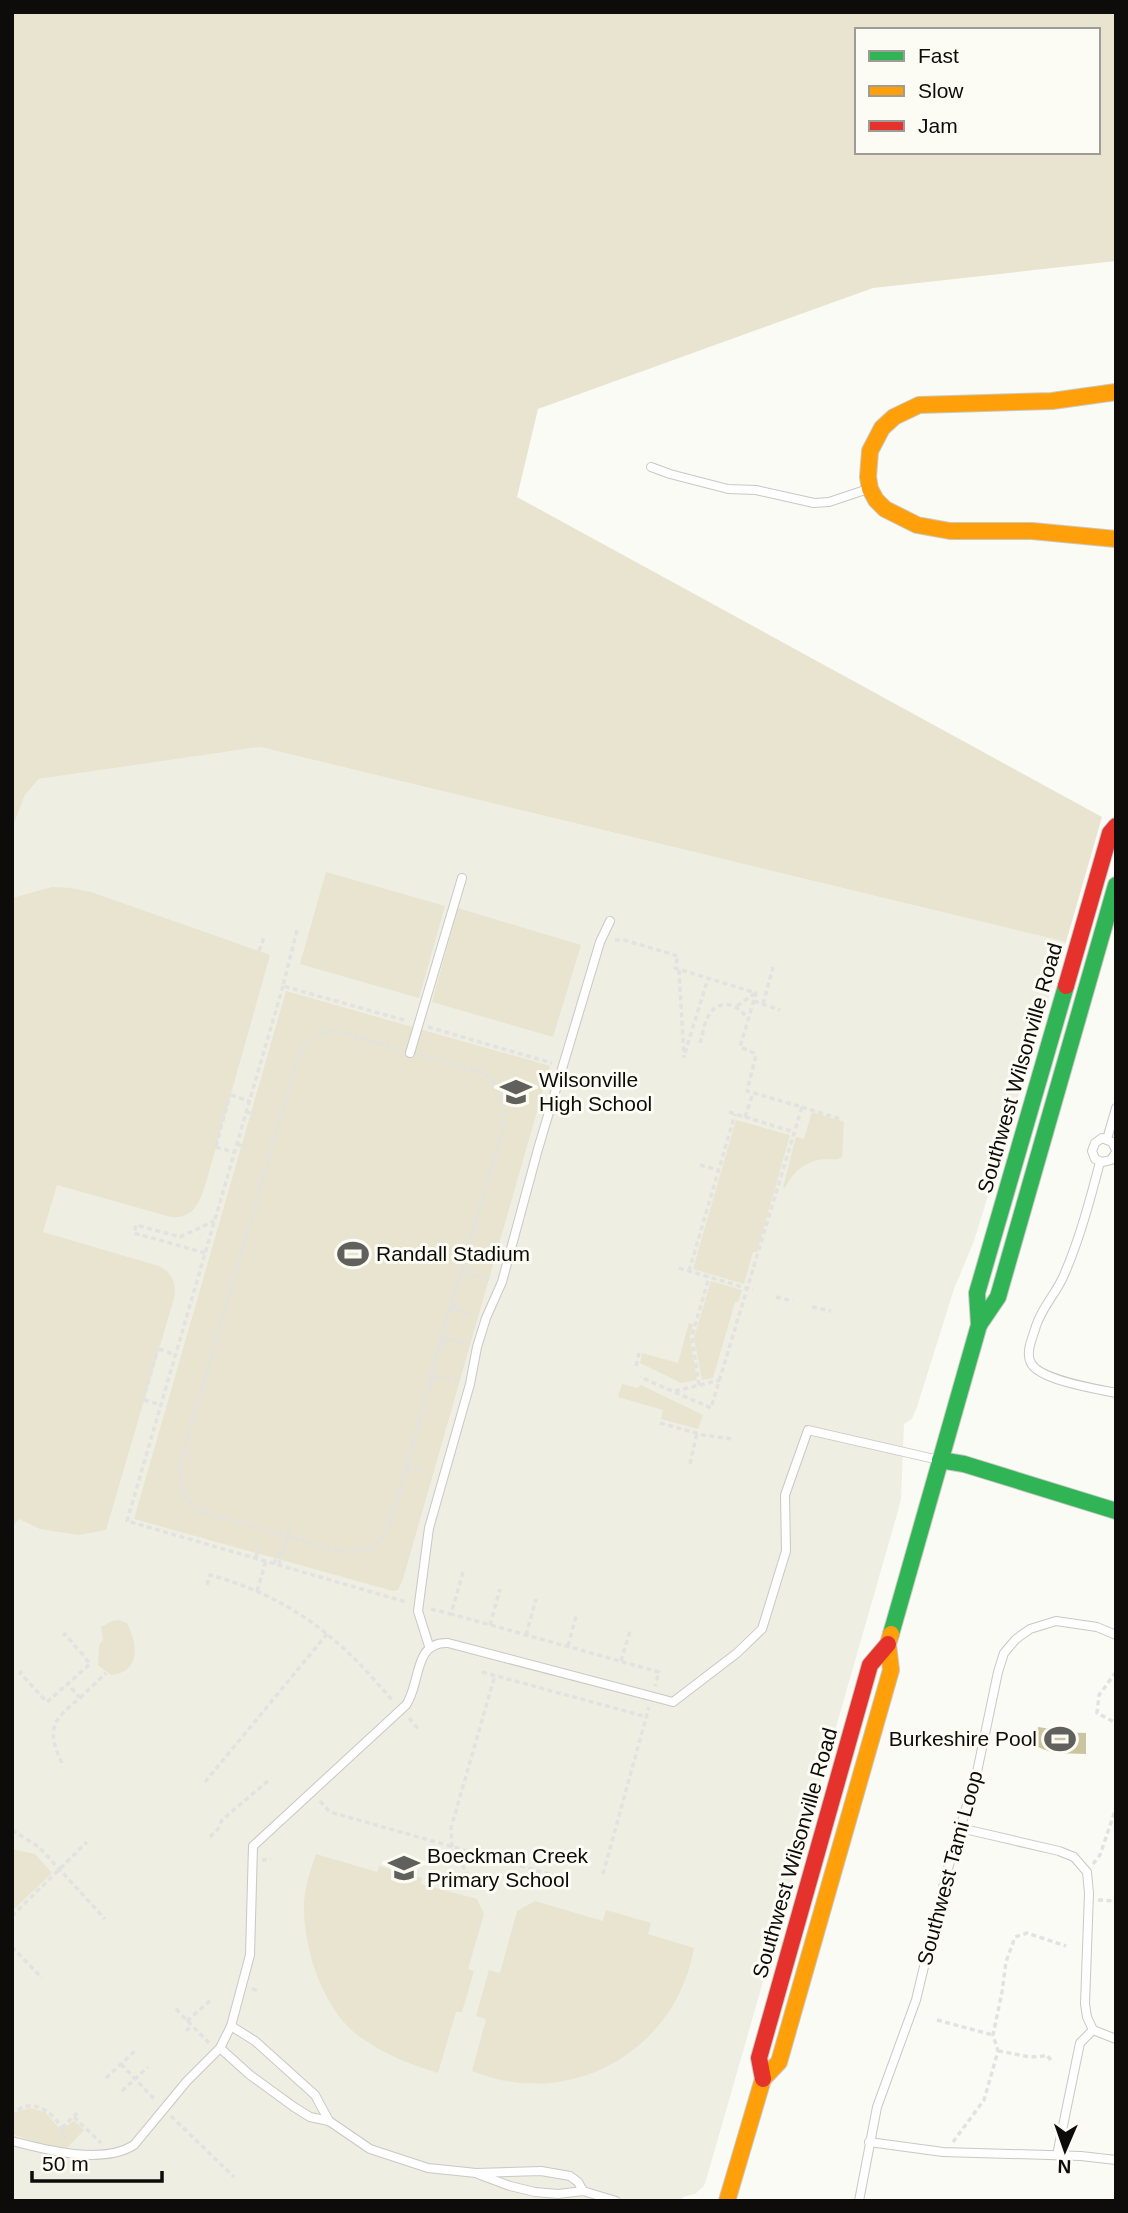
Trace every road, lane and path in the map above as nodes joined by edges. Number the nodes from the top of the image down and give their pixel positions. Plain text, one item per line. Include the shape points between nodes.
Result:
1 (1116, 392) edge
2 (651, 467) dead end
3 (869, 489) junction
4 (1116, 539) edge
5 (1116, 826) edge
6 (462, 878) dead end
7 (1116, 885) edge
8 (610, 920) dead end
9 (296, 930) dead end
10 (265, 935) dead end
11 (611, 942) dead end
12 (259, 951) dead end
13 (773, 968) dead end
14 (679, 970) junction
15 (708, 978) junction
16 (283, 986) junction
17 (756, 993) junction
18 (754, 1001) junction
19 (763, 1004) junction
20 (737, 1006) junction
21 (780, 1010) dead end
22 (748, 1020) junction
23 (418, 1025) junction
24 (700, 1044) dead end
25 (410, 1053) junction
26 (564, 1066) junction
27 (752, 1093) junction
28 (249, 1101) junction
29 (802, 1107) junction
30 (1116, 1108) edge
31 (246, 1112) junction
32 (729, 1112) dead end
33 (735, 1114) junction
34 (255, 1116) dead end
35 (745, 1117) junction
36 (843, 1120) dead end
37 (794, 1132) junction
38 (1107, 1139) junction
39 (237, 1144) junction
40 (247, 1145) dead end
41 (234, 1152) junction
42 (1116, 1152) edge
43 (1100, 1162) junction
44 (700, 1165) dead end
45 (718, 1170) junction
46 (215, 1221) junction
47 (467, 1252) junction
48 (205, 1253) junction
49 (679, 1268) dead end
50 (689, 1271) junction
51 (709, 1277) junction
52 (502, 1282) junction
53 (751, 1289) junction
54 (776, 1297) dead end
55 (452, 1300) junction
56 (793, 1301) dead end
57 (813, 1307) dead end
58 (831, 1311) dead end
59 (486, 1318) junction
60 (690, 1320) dead end
61 (696, 1322) junction
62 (979, 1325) junction
63 (439, 1344) junction
64 (477, 1347) junction
65 (639, 1353) dead end
66 (176, 1355) junction
67 (636, 1366) dead end
68 (640, 1377) dead end
69 (720, 1380) junction
70 (470, 1384) junction
71 (699, 1385) junction
72 (428, 1391) junction
73 (675, 1391) junction
74 (1116, 1393) edge
75 (161, 1405) junction
76 (660, 1423) dead end
77 (697, 1433) junction
78 (732, 1439) dead end
79 (940, 1460) junction
80 (690, 1464) dead end
81 (406, 1468) junction
82 (425, 1472) dead end
83 (1116, 1511) edge
84 (289, 1528) dead end
85 (287, 1536) junction
86 (259, 1546) dead end
87 (278, 1552) dead end
88 (257, 1558) junction
89 (265, 1561) junction
90 (276, 1564) junction
91 (463, 1572) dead end
92 (207, 1585) dead end
93 (500, 1589) dead end
94 (257, 1591) junction
95 (536, 1599) dead end
96 (418, 1606) junction
97 (451, 1614) junction
98 (576, 1616) dead end
99 (490, 1625) junction
100 (630, 1631) dead end
101 (327, 1634) junction
102 (526, 1635) junction
103 (1116, 1635) edge
104 (62, 1636) dead end
105 (429, 1646) junction
106 (568, 1646) junction
107 (621, 1661) junction
108 (22, 1671) dead end
109 (482, 1672) dead end
110 (1116, 1672) edge
111 (106, 1673) dead end
112 (495, 1675) junction
113 (68, 1683) junction
114 (652, 1696) junction
115 (80, 1698) junction
116 (401, 1710) junction
117 (647, 1717) junction
118 (1116, 1723) edge
119 (419, 1730) dead end
120 (62, 1763) dead end
121 (269, 1780) dead end
122 (205, 1782) dead end
123 (311, 1793) junction
124 (1116, 1808) edge
125 (960, 1828) junction
126 (12, 1830) edge
127 (210, 1837) dead end
128 (87, 1842) dead end
129 (452, 1847) junction
130 (59, 1869) junction
131 (1087, 1872) junction
132 (549, 1874) dead end
133 (603, 1874) dead end
134 (472, 1884) dead end
135 (12, 1916) edge
136 (105, 1919) dead end
137 (1066, 1946) dead end
138 (12, 1947) edge
139 (42, 1978) dead end
140 (211, 2000) dead end
141 (176, 2010) dead end
142 (937, 2020) dead end
143 (187, 2021) junction
144 (192, 2026) junction
145 (231, 2026) junction
146 (1093, 2030) junction
147 (186, 2031) dead end
148 (993, 2035) junction
149 (1116, 2039) edge
150 (136, 2050) dead end
151 (218, 2050) junction
152 (998, 2051) junction
153 (1053, 2063) dead end
154 (121, 2064) junction
155 (148, 2067) dead end
156 (106, 2078) dead end
157 (135, 2079) junction
158 (122, 2091) dead end
159 (163, 2109) junction
160 (12, 2116) edge
161 (329, 2121) junction
162 (62, 2128) junction
163 (12, 2141) edge
164 (869, 2142) junction
165 (110, 2152) junction
166 (946, 2152) junction
167 (63, 2154) junction
168 (1057, 2155) junction
169 (1116, 2160) edge
170 (475, 2173) junction
171 (234, 2178) dead end
172 (583, 2191) junction
173 (616, 2201) edge
174 (727, 2201) edge
175 (859, 2201) edge

1 - 3 main road via 1052,401 919,405 890,420 877,434 867,471
2 - 3 lane via 728,489 756,490 814,503
3 - 4 main road via 881,506 927,528
5 - 62 main road, Southwest Wilsonville Road via 1110,833 977,1293
6 - 23 lane
7 - 62 main road, Southwest Wilsonville Road via 998,1297
8 - 26 lane
9 - 16 path
10 - 12 path
11 - 14 path via 624,940 678,956 675,968
13 - 19 path
14 - 15 path
14 - 15 path via 684,1058
15 - 17 path
16 - 23 path
16 - 28 path
17 - 18 path
17 - 20 path
18 - 19 path
18 - 22 path
19 - 21 path
20 - 22 path
20 - 24 path via 714,1009
22 - 27 path via 740,1047 756,1055 747,1091
23 - 25 lane
23 - 26 path
25 - 47 path via 481,1072 501,1093 503,1128
25 - 85 path via 336,1031 318,1034 304,1044 295,1062 181,1462 184,1493 195,1508
26 - 52 lane
27 - 29 path
27 - 35 path
28 - 31 path
28 - 41 path via 231,1095 216,1146
29 - 36 path
29 - 37 path
30 - 38 lane
31 - 34 path
31 - 39 path
32 - 33 path
33 - 35 path
33 - 45 path
35 - 37 path
37 - 53 path
38 - 42 lane
38 - 43 lane via 1092,1146 1093,1156
39 - 40 path
39 - 41 path
41 - 46 path
42 - 43 lane via 1110,1160
43 - 74 lane via 1067,1268 1041,1310 1029,1348 1038,1370
44 - 45 path
45 - 50 path
46 - 48 path
46 - 48 path via 180,1237 136,1225 134,1233
47 - 52 path via 465,1272
47 - 55 path
48 - 66 path
49 - 50 path
50 - 51 path
51 - 53 path
51 - 61 path
52 - 59 lane
53 - 69 path
54 - 56 path
55 - 59 path via 456,1301 454,1309
55 - 63 path
57 - 58 path
59 - 64 lane
60 - 61 path
61 - 71 path via 692,1336
62 - 79 main road, Southwest Wilsonville Road
63 - 64 path via 444,1345 446,1338
63 - 72 path
64 - 70 lane
65 - 67 path
66 - 75 path
66 - 75 path via 158,1349 144,1400
68 - 73 path
69 - 71 path
69 - 73 path via 711,1408
70 - 72 path via 435,1375
70 - 96 lane via 429,1528
71 - 73 path
72 - 81 path
75 - 88 path via 127,1521
76 - 77 path
77 - 78 path
77 - 80 path
79 - 83 main road
79 - 114 lane via 808,1430 785,1495 786,1551 762,1629 673,1702
79 - 174 main road, Southwest Wilsonville Road via 888,1644 870,1665 759,2057 763,2079
81 - 82 path
81 - 85 path via 388,1529 373,1547 346,1552
84 - 85 path
85 - 90 path
86 - 88 path
87 - 90 path
88 - 89 path
89 - 90 path
89 - 94 path
90 - 96 path
91 - 97 path
92 - 94 path via 210,1575
93 - 99 path
94 - 101 path
95 - 102 path
96 - 97 path
96 - 105 lane
97 - 99 path
98 - 106 path
99 - 102 path
100 - 107 path
101 - 116 path
101 - 122 path
102 - 106 path
103 - 125 lane, Southwest Tami Loop via 1056,1621 1030,1629 1004,1653
104 - 113 path via 65,1634 90,1664
105 - 114 lane via 448,1643
105 - 116 lane via 411,1698
106 - 107 path
107 - 114 path via 659,1672
108 - 113 path via 47,1702
109 - 112 path
110 - 118 path via 1100,1695 1097,1713
111 - 115 path
112 - 117 path
112 - 129 path via 451,1828
113 - 115 path
114 - 117 path
115 - 120 path via 53,1728 51,1737
116 - 119 path
116 - 123 lane
117 - 133 path
121 - 127 path via 222,1820
123 - 129 path via 330,1812
123 - 145 lane via 253,1846 250,1955
124 - 131 path via 1100,1855
125 - 131 lane via 1059,1851 1074,1857
125 - 164 lane, Southwest Tami Loop via 916,2000
126 - 130 path via 39,1847
128 - 130 path
129 - 132 path
129 - 134 path
130 - 135 path
130 - 136 path
131 - 146 lane via 1085,2004
137 - 148 path via 1027,1933 1015,1937
138 - 139 path
140 - 143 path
141 - 143 path
142 - 148 path
143 - 144 path
144 - 147 path
144 - 151 path
145 - 151 lane
145 - 161 lane via 255,2041 315,2095
146 - 149 lane
146 - 168 lane via 1080,2043
148 - 152 path
150 - 154 path
151 - 159 lane
151 - 161 lane via 294,2107
152 - 153 path via 1047,2055
152 - 166 path via 984,2100
154 - 156 path
154 - 157 path
155 - 157 path
157 - 158 path
157 - 159 path
159 - 165 lane via 134,2144
159 - 171 path
160 - 162 path via 19,2108 36,2106 47,2110
161 - 170 lane via 370,2149 428,2168
162 - 165 path via 75,2115
162 - 167 path
163 - 167 lane
164 - 166 lane
164 - 175 lane, Southwest Tami Loop
165 - 167 lane
166 - 168 lane
168 - 169 lane
170 - 172 lane via 535,2192
170 - 172 lane via 541,2171 570,2176
172 - 173 lane

